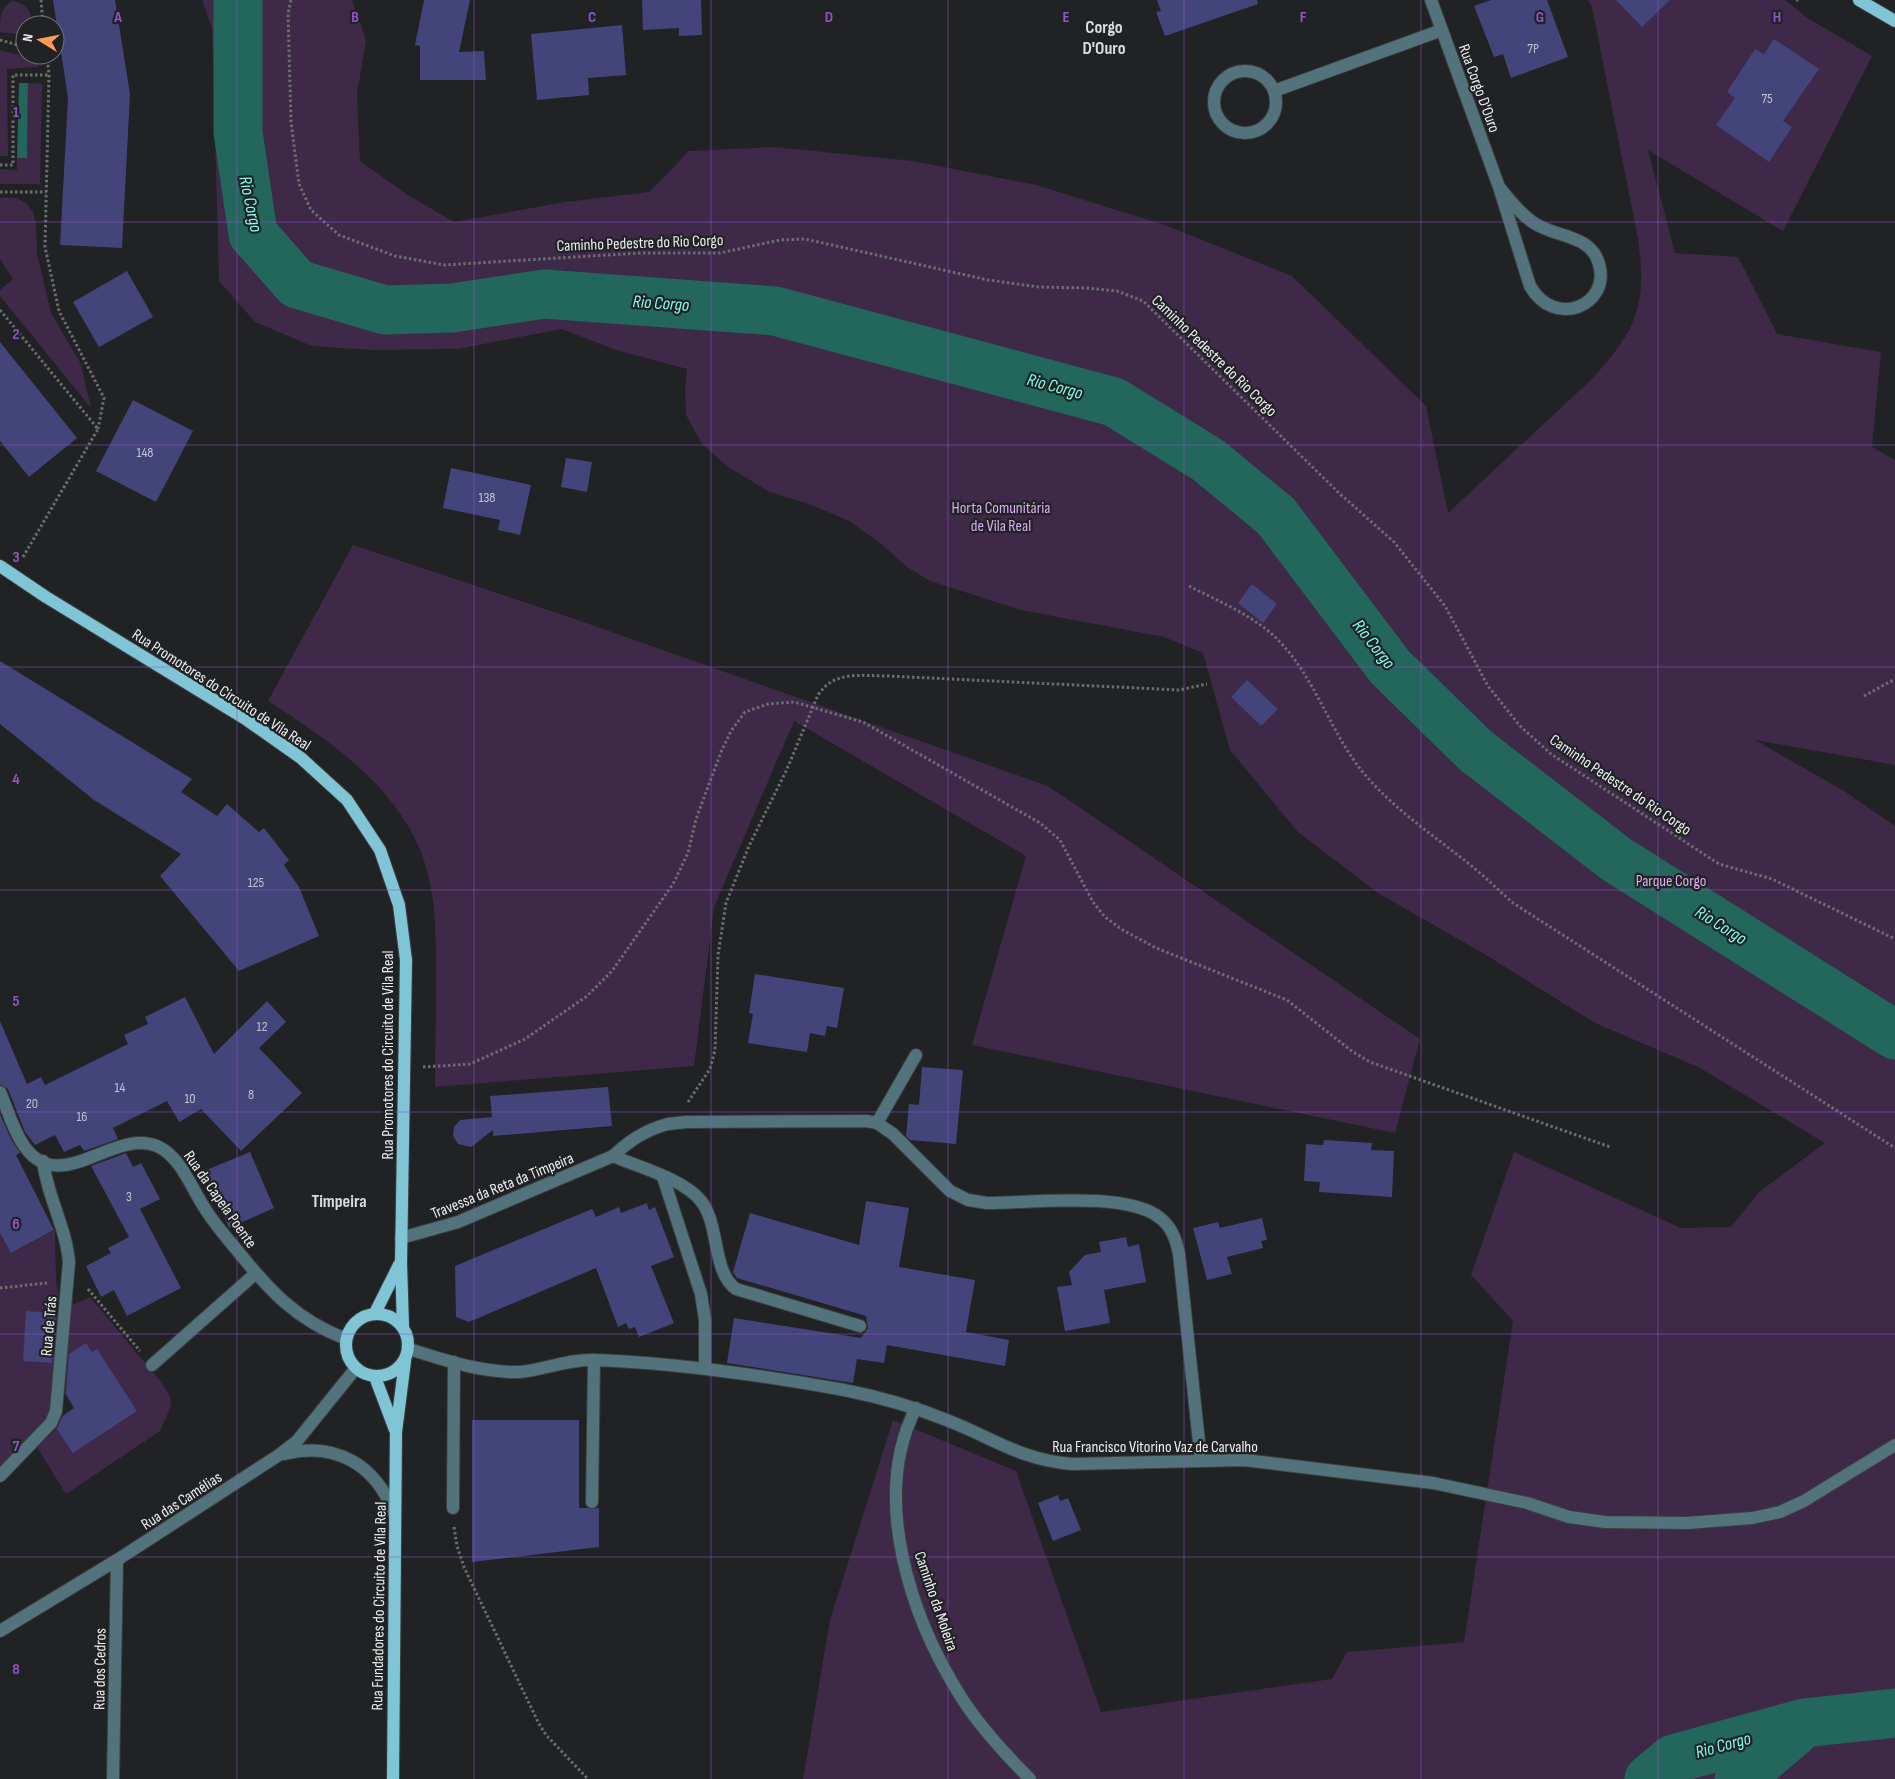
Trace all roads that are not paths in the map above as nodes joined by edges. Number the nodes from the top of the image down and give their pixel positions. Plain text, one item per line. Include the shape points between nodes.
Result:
1 (1431, 0) edge
2 (1864, 1) edge
3 (1895, 21) edge
4 (1442, 30) junction
5 (1274, 90) junction
6 (1499, 188) junction
7 (0, 566) edge
8 (916, 1055) dead end
9 (0, 1092) edge
10 (877, 1123) junction
11 (613, 1156) junction
12 (43, 1161) junction
13 (663, 1177) junction
14 (401, 1238) junction
15 (401, 1263) junction
16 (256, 1274) junction
17 (375, 1313) junction
18 (403, 1326) junction
19 (860, 1326) dead end
20 (346, 1338) junction
21 (407, 1355) junction
22 (594, 1360) junction
23 (454, 1362) junction
24 (152, 1365) road end
25 (356, 1368) junction
26 (705, 1368) junction
27 (375, 1377) junction
28 (916, 1408) junction
29 (396, 1432) junction
30 (1895, 1444) edge
31 (279, 1455) junction
32 (1201, 1461) junction
33 (0, 1476) edge
34 (592, 1502) dead end
35 (453, 1508) road end
36 (395, 1517) junction
37 (117, 1560) junction
38 (0, 1631) edge
39 (113, 1779) edge
40 (393, 1779) edge
41 (1030, 1779) edge

1 - 4 street, Rua Corgo D'Ouro
2 - 3 main road
4 - 5 street
4 - 6 street, Rua Corgo D'Ouro
5 - 5 street via 1269,82 1252,71 1232,73 1223,78 1214,96 1217,117 1232,131 1253,132 1270,120 1275,106
6 - 6 street, Rua Corgo D'Ouro via 1536,297 1556,309 1580,307 1597,289 1600,265 1595,254 1576,239 1554,234 1532,222
7 - 14 main road, Rua Promotores do Circuito de Vila Real via 284,745 324,777 355,811 380,850 399,905 406,960
8 - 10 street
9 - 12 street via 21,1141
10 - 11 street, Travessa da Reta da Timpeira via 842,1119 677,1122 646,1131
10 - 32 street via 893,1134 943,1186 968,1200 987,1204 1114,1202 1142,1209 1159,1217 1169,1227 1179,1254
11 - 13 street
11 - 14 street, Travessa da Reta da Timpeira via 458,1222
12 - 16 street, Rua da Capela Poente via 53,1165 74,1164 132,1143 145,1142 158,1147 178,1165 204,1208
12 - 33 street, Rua de Trás via 47,1184 67,1243 69,1266 56,1415
13 - 19 street via 696,1195 706,1208 724,1276 731,1286
13 - 26 street via 701,1294 705,1320
14 - 15 main road, Rua Promotores do Circuito de Vila Real
15 - 17 main road
15 - 18 main road
16 - 20 street, Rua da Capela Poente via 277,1298 302,1317
16 - 24 street
17 - 18 main road via 394,1318
17 - 20 main road via 356,1321
18 - 21 main road via 408,1337
20 - 25 main road via 350,1360
21 - 23 street, Rua Francisco Vitorino Vaz de Carvalho
21 - 27 main road via 397,1370
21 - 29 main road, Rua Fundadores do Circuito de Vila Real
22 - 23 street, Rua Francisco Vitorino Vaz de Carvalho via 562,1362 520,1372 500,1372
22 - 26 street, Rua Francisco Vitorino Vaz de Carvalho
22 - 34 street
23 - 35 street
25 - 27 main road
25 - 31 street, Rua das Camélias via 297,1441
26 - 28 street, Rua Francisco Vitorino Vaz de Carvalho via 845,1390
27 - 29 main road, Rua Fundadores do Circuito de Vila Real
28 - 32 street, Rua Francisco Vitorino Vaz de Carvalho via 1010,1450 1048,1462
28 - 41 street, Caminho da Moleira via 905,1429 896,1473 899,1536 908,1577 934,1648 962,1698 999,1746
29 - 36 main road, Rua Fundadores do Circuito de Vila Real
30 - 32 street, Rua Francisco Vitorino Vaz de Carvalho via 1804,1501 1780,1512 1752,1518 1687,1523 1605,1522 1569,1517 1527,1503 1433,1483 1244,1460
31 - 36 street via 299,1450 321,1450 360,1466 388,1497
31 - 37 street, Rua das Camélias
36 - 40 main road, Rua Fundadores do Circuito de Vila Real
37 - 38 street, Rua das Camélias
37 - 39 street, Rua dos Cedros

